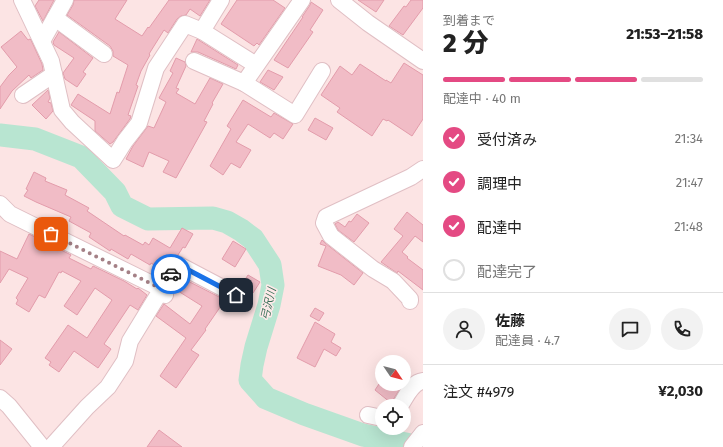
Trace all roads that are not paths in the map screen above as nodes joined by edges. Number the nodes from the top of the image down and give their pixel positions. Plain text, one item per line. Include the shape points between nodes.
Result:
1 (22, 0) edge
2 (65, 0) edge
3 (221, 0) edge
4 (302, 0) edge
5 (339, 0) edge
6 (55, 18) junction
7 (202, 31) junction
8 (42, 41) junction
9 (104, 54) dead end
10 (194, 61) dead end
11 (423, 61) edge
12 (256, 65) junction
13 (322, 71) dead end
14 (54, 74) junction
15 (244, 83) junction
16 (23, 95) dead end
17 (423, 169) edge
18 (0, 204) edge
19 (163, 292) junction
20 (236, 295) dead end
21 (410, 301) dead end
22 (423, 381) edge
23 (0, 398) edge
24 (405, 399) edge
25 (423, 433) edge
26 (42, 447) edge
27 (51, 447) edge
28 (412, 447) edge

1 - 8 street
2 - 6 street
3 - 7 street
4 - 12 street
5 - 11 street
6 - 8 street
6 - 9 street
7 - 12 street
7 - 14 street via 185,24 156,68 139,123 114,160 62,110
8 - 14 street
10 - 15 street
12 - 15 street
13 - 15 street via 295,115
14 - 16 street
17 - 21 street via 326,216 324,223 331,236 373,269 393,281
18 - 19 street via 10,214
19 - 20 street via 177,264
19 - 27 street via 130,341 125,361 108,387 87,406
22 - 24 street via 413,386
23 - 26 street
25 - 28 street

